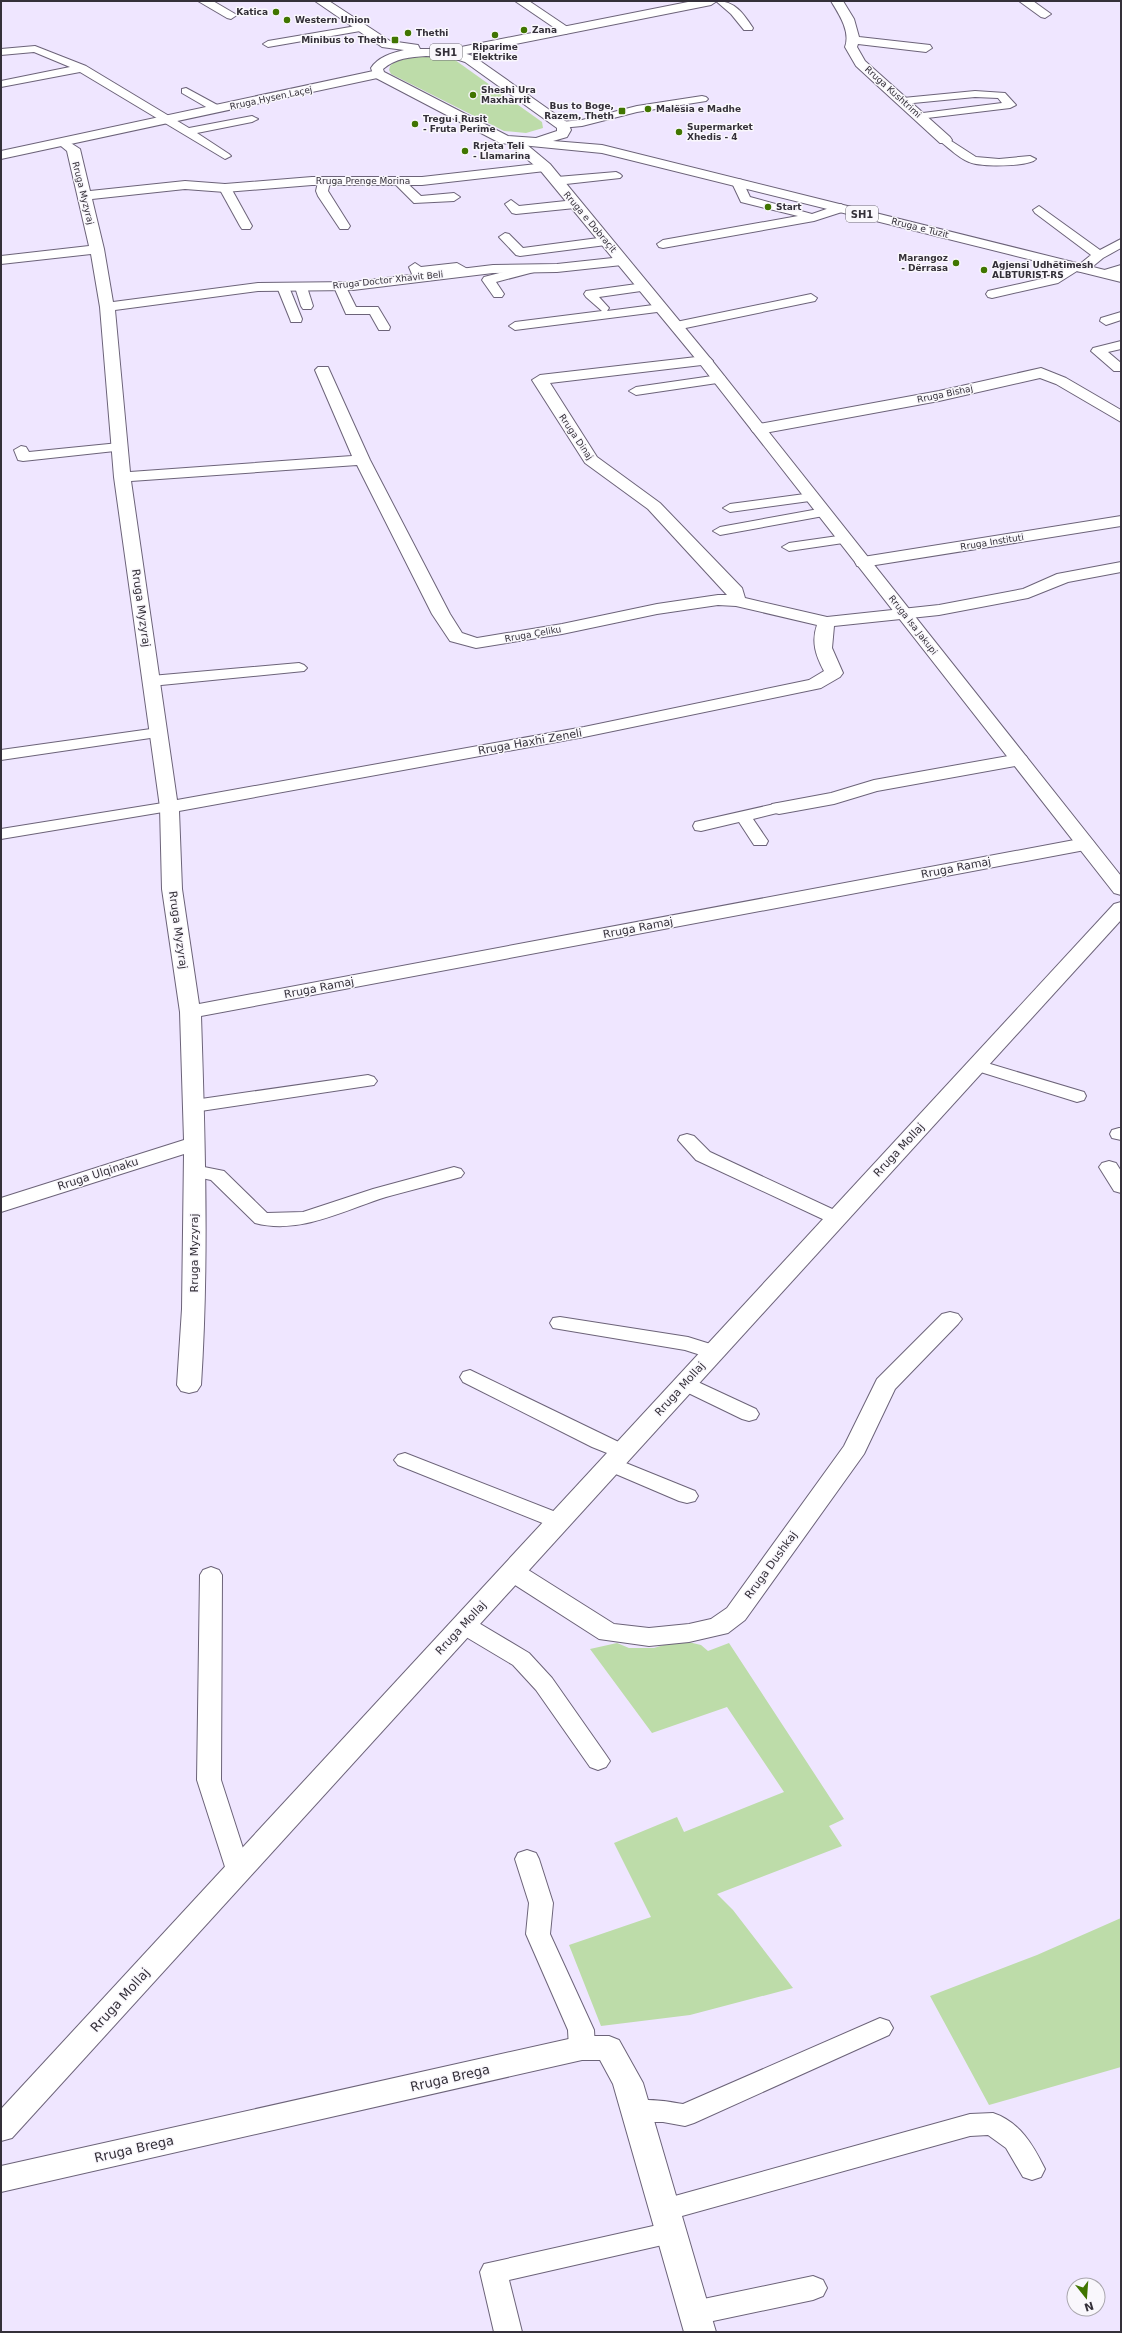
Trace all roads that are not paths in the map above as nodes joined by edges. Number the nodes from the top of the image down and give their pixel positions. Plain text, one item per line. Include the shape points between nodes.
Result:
1 (204, 1) edge
2 (321, 1) edge
3 (521, 1) edge
4 (711, 1) edge
5 (721, 1) edge
6 (837, 1) edge
7 (1025, 1) edge
8 (1044, 14) dead end
9 (231, 15) dead end
10 (362, 28) junction
11 (748, 28) dead end
12 (566, 30) junction
13 (854, 40) junction
14 (268, 44) dead end
15 (386, 44) junction
16 (926, 48) dead end
17 (1, 52) edge
18 (447, 53) junction
19 (82, 68) junction
20 (380, 68) junction
21 (1, 84) edge
22 (186, 91) dead end
23 (702, 99) dead end
24 (903, 101) junction
25 (217, 109) junction
26 (919, 116) junction
27 (252, 119) dead end
28 (164, 120) junction
29 (563, 128) junction
30 (187, 132) junction
31 (945, 140) joint
32 (63, 142) junction
33 (520, 142) junction
34 (602, 149) junction
35 (1, 155) edge
36 (225, 156) dead end
37 (1030, 159) dead end
38 (545, 167) junction
39 (616, 176) dead end
40 (403, 181) junction
41 (557, 181) junction
42 (324, 182) junction
43 (738, 182) junction
44 (225, 188) junction
45 (84, 196) junction
46 (454, 197) dead end
47 (511, 204) dead end
48 (841, 208) junction
49 (580, 209) junction
50 (1039, 210) dead end
51 (525, 212) dead end
52 (814, 217) junction
53 (246, 226) dead end
54 (344, 226) dead end
55 (505, 237) dead end
56 (606, 241) junction
57 (1121, 243) edge
58 (663, 244) dead end
59 (97, 249) junction
60 (1099, 255) junction
61 (1, 260) edge
62 (622, 261) junction
63 (415, 267) dead end
64 (1079, 268) junction
65 (530, 269) junction
66 (1121, 269) edge
67 (467, 272) junction
68 (1106, 274) junction
69 (1121, 278) edge
70 (340, 286) junction
71 (283, 287) junction
72 (301, 287) junction
73 (644, 287) junction
74 (498, 294) dead end
75 (992, 294) dead end
76 (811, 298) dead end
77 (307, 306) dead end
78 (106, 307) junction
79 (603, 308) dead end
80 (661, 308) junction
81 (1121, 316) edge
82 (296, 319) dead end
83 (1106, 321) dead end
84 (384, 326) dead end
85 (515, 326) dead end
86 (676, 326) junction
87 (1121, 345) edge
88 (705, 361) junction
89 (1119, 368) dead end
90 (323, 370) dead end
91 (719, 379) junction
92 (636, 390) dead end
93 (1121, 417) edge
94 (759, 429) junction
95 (119, 447) junction
96 (21, 450) dead end
97 (362, 460) junction
98 (122, 477) junction
99 (812, 497) junction
100 (730, 508) dead end
101 (824, 512) junction
102 (1121, 521) edge
103 (720, 532) dead end
104 (846, 539) junction
105 (789, 547) dead end
106 (864, 562) junction
107 (1121, 567) edge
108 (736, 601) junction
109 (903, 612) junction
110 (827, 622) junction
111 (299, 668) dead end
112 (151, 681) junction
113 (158, 732) junction
114 (1, 755) edge
115 (1019, 760) junction
116 (169, 807) junction
117 (779, 808) joint
118 (744, 817) junction
119 (700, 826) dead end
120 (1, 834) edge
121 (760, 841) dead end
122 (1085, 844) junction
123 (1121, 890) edge
124 (1121, 908) edge
125 (190, 1012) junction
126 (977, 1065) junction
127 (368, 1081) dead end
128 (1077, 1096) dead end
129 (194, 1106) junction
130 (687, 1140) dead end
131 (195, 1143) junction
132 (1109, 1167) dead end
133 (194, 1171) junction
134 (454, 1173) dead end
135 (1121, 1187) edge
136 (1, 1205) edge
137 (836, 1218) junction
138 (950, 1319) dead end
139 (560, 1323) dead end
140 (713, 1352) junction
141 (470, 1376) dead end
142 (685, 1383) junction
143 (189, 1385) dead end
144 (748, 1414) dead end
145 (617, 1458) junction
146 (405, 1460) dead end
147 (687, 1496) dead end
148 (558, 1521) junction
149 (513, 1572) junction
150 (211, 1575) dead end
151 (464, 1625) junction
152 (598, 1760) dead end
153 (527, 1859) dead end
154 (238, 1870) junction
155 (880, 2028) dead end
156 (582, 2048) junction
157 (636, 2111) junction
158 (1, 2129) edge
159 (1032, 2169) dead end
160 (1, 2180) edge
161 (668, 2221) junction
162 (813, 2288) dead end
163 (697, 2322) edge
164 (508, 2332) edge

1 - 9 street
2 - 10 street, SH1
3 - 12 street
4 - 12 street
5 - 11 lane via 735,12
6 - 13 street, Rruga Kushtrimi via 848,19
7 - 8 street
10 - 14 lane
10 - 15 street, SH1
12 - 18 street
13 - 16 street
13 - 24 street, Rruga Kushtrimi via 851,47 853,54
15 - 18 street, SH1
15 - 20 street
17 - 19 lane via 35,49
18 - 20 street, SH1 via 408,53
18 - 29 street, SH1 via 469,59
19 - 21 lane
19 - 28 lane
20 - 25 street, Rruga Hysen Laçej
20 - 33 street, SH1 via 498,136
22 - 25 lane
23 - 29 lane via 637,109
24 - 26 street, Rruga Kushtrimi
24 - 26 lane via 975,94 1001,95 1010,105
25 - 28 street, Rruga Hysen Laçej
26 - 31 street, Rruga Kushtrimi
27 - 30 lane, Rruga Hysen Laçej
28 - 30 lane
28 - 32 street, Rruga Hysen Laçej
29 - 33 street, SH1 via 556,138
29 - 34 street, SH1
30 - 36 lane
31 - 37 lane via 973,160 999,162
32 - 35 street, Rruga Hysen Laçej
32 - 45 street, Rruga Myzyraj via 73,149
33 - 34 street, SH1
33 - 38 street, Rruga e Dobraçit
34 - 43 street, Rruga e Tuzit / SH1
38 - 40 street, Rruga Prenge Morina via 477,176
38 - 41 street, Rruga e Dobraçit
39 - 41 lane
40 - 42 street, Rruga Prenge Morina
40 - 46 lane via 402,185 418,200
41 - 49 street, Rruga e Dobraçit
42 - 44 street, Rruga Prenge Morina
42 - 54 lane via 324,196
43 - 48 street, Rruga e Tuzit / SH1
43 - 52 lane via 745,199
44 - 45 street, Rruga Prenge Morina via 185,185
44 - 53 lane
45 - 59 street, Rruga Myzyraj
47 - 49 lane via 516,210
48 - 52 lane
48 - 64 street, Rruga e Tuzit / SH1
49 - 51 lane via 555,217 550,210
49 - 56 street, Rruga e Dobraçit
50 - 60 lane
52 - 58 lane
55 - 56 lane via 520,252
56 - 62 street, Rruga e Dobraçit
57 - 60 lane
59 - 61 street
59 - 78 street, Rruga Myzyraj
60 - 64 lane
62 - 65 street, Rruga Doctor Xhavit Beli
62 - 73 street, Rruga e Dobraçit
63 - 67 lane via 416,271 458,267
64 - 68 street, Rruga e Tuzit / SH1
64 - 75 lane via 1054,280
65 - 67 street, Rruga Doctor Xhavit Beli
65 - 74 lane via 488,280
66 - 68 street
67 - 70 street, Rruga Doctor Xhavit Beli
68 - 69 street, Rruga e Tuzit / SH1
70 - 72 street, Rruga Doctor Xhavit Beli
70 - 84 lane via 351,311 374,310
71 - 72 street, Rruga Doctor Xhavit Beli
71 - 78 street, Rruga Doctor Xhavit Beli via 237,289
71 - 82 lane
72 - 77 lane
73 - 79 lane via 590,294
73 - 80 street, Rruga e Dobraçit
76 - 86 lane
78 - 95 street, Rruga Myzyraj
80 - 85 lane
80 - 86 street, Rruga e Dobraçit
81 - 83 lane
86 - 88 street, Rruga e Dobraçit
87 - 89 lane via 1098,351
88 - 91 street, Rruga Isa Jakupi
88 - 108 street, Rruga Dinaj via 540,380 591,460 654,506 736,592
90 - 97 street, Rruga Çeliku
91 - 92 lane
91 - 94 street, Rruga Isa Jakupi
93 - 94 street, Rruga Bishaj via 1061,381 1041,373 909,402
94 - 99 street, Rruga Isa Jakupi
95 - 96 lane via 23,457
95 - 98 street, Rruga Myzyraj
97 - 98 street
97 - 108 street, Rruga Çeliku via 441,614 456,636 476,643 501,640 657,609 718,600
98 - 112 street, Rruga Myzyraj
99 - 100 lane
99 - 101 street, Rruga Isa Jakupi
101 - 103 lane
101 - 104 street, Rruga Isa Jakupi
102 - 106 street, Rruga Instituti
104 - 105 lane
104 - 106 street, Rruga Isa Jakupi
106 - 109 street, Rruga Isa Jakupi
107 - 109 street, Rruga Çeliku via 1062,578 1028,593 939,610
108 - 110 street, Rruga Çeliku
109 - 110 street, Rruga Çeliku
109 - 115 street, Rruga Isa Jakupi
110 - 116 street, Rruga Haxhi Zeneli via 821,634 824,654 834,673 815,684 584,732
111 - 112 lane
112 - 113 street, Rruga Myzyraj
113 - 114 lane
113 - 116 street, Rruga Myzyraj
115 - 117 street via 874,786 834,798
115 - 122 street, Rruga Isa Jakupi
116 - 120 lane
116 - 125 street, Rruga Myzyraj via 172,889
117 - 118 lane
118 - 119 lane
118 - 121 lane
122 - 123 street, Rruga Isa Jakupi
122 - 125 street, Rruga Ramaj
124 - 126 street, Rruga Mollaj
125 - 129 street, Rruga Myzyraj
126 - 128 lane
126 - 137 street, Rruga Mollaj
127 - 129 lane
129 - 131 street, Rruga Myzyraj
130 - 137 lane via 703,1156
131 - 133 street, Rruga Myzyraj
131 - 136 street, Rruga Ulqinaku
132 - 135 lane
133 - 134 lane via 217,1176 262,1219 290,1220 306,1218
133 - 143 street, Rruga Myzyraj via 194,1309
137 - 140 street, Rruga Mollaj
138 - 149 street, Rruga Dushkaj via 885,1385 856,1448 736,1614 719,1627 649,1637 608,1632
139 - 140 lane via 688,1344
140 - 142 street, Rruga Mollaj
141 - 145 lane via 599,1442
142 - 144 lane
142 - 145 street, Rruga Mollaj
145 - 147 lane
145 - 148 street, Rruga Mollaj
146 - 148 lane
148 - 149 street, Rruga Mollaj
149 - 151 street, Rruga Mollaj
150 - 154 lane via 209,1780
151 - 152 lane via 521,1659 544,1684
151 - 154 street, Rruga Mollaj
153 - 156 lane via 541,1903 538,1934 581,2030
154 - 158 street, Rruga Mollaj
155 - 157 lane via 685,2116 663,2111
156 - 157 street, Rruga Brega via 609,2048 628,2083
156 - 160 street, Rruga Brega
157 - 161 street, Rruga Brega
159 - 161 lane via 1015,2140 993,2124 970,2125
161 - 163 street, Rruga Brega
161 - 164 lane via 494,2272
162 - 163 lane

